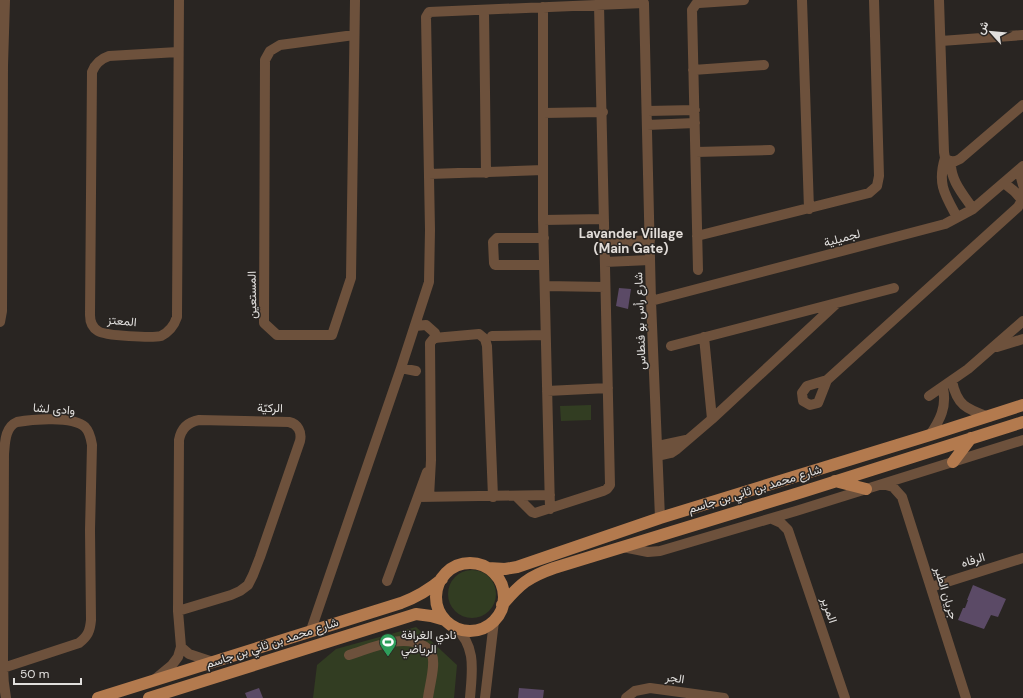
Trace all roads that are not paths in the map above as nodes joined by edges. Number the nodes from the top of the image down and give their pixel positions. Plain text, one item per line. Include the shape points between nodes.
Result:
1 (179, 0) edge
2 (355, 0) edge
3 (744, 0) edge
4 (802, 0) edge
5 (874, 0) edge
6 (939, 0) edge
7 (4, 2) edge
8 (599, 5) junction
9 (543, 7) junction
10 (484, 10) junction
11 (354, 35) junction
12 (1023, 35) edge
13 (941, 41) junction
14 (178, 52) junction
15 (2, 65) edge
16 (764, 65) dead end
17 (693, 70) junction
18 (1023, 104) edge
19 (695, 110) junction
20 (647, 111) junction
21 (602, 112) junction
22 (543, 113) junction
23 (695, 123) junction
24 (647, 125) junction
25 (770, 150) dead end
26 (696, 152) junction
27 (948, 160) junction
28 (1021, 168) edge
29 (543, 170) junction
30 (486, 172) junction
31 (429, 174) junction
32 (1004, 183) junction
33 (1023, 185) edge
34 (1022, 195) edge
35 (809, 209) junction
36 (973, 209) junction
37 (957, 217) junction
38 (604, 218) junction
39 (543, 220) junction
40 (697, 236) junction
41 (544, 238) junction
42 (650, 240) junction
43 (604, 243) junction
44 (650, 260) junction
45 (605, 262) junction
46 (544, 265) junction
47 (698, 270) dead end
48 (545, 286) junction
49 (605, 287) junction
50 (894, 288) dead end
51 (651, 301) junction
52 (836, 303) junction
53 (1023, 321) edge
54 (0, 322) edge
55 (415, 326) junction
56 (545, 335) junction
57 (492, 336) dead end
58 (704, 337) junction
59 (436, 338) junction
60 (1023, 339) edge
61 (671, 346) dead end
62 (993, 348) junction
63 (401, 368) junction
64 (416, 371) dead end
65 (827, 380) dead end
66 (952, 382) junction
67 (608, 388) junction
68 (943, 388) junction
69 (547, 391) junction
70 (929, 396) dead end
71 (1023, 406) edge
72 (989, 417) junction
73 (712, 419) junction
74 (1023, 422) edge
75 (930, 435) junction
76 (971, 438) junction
77 (1023, 440) edge
78 (658, 451) junction
79 (432, 460) junction
80 (953, 462) junction
81 (908, 476) junction
82 (835, 481) junction
83 (884, 484) junction
84 (866, 489) junction
85 (550, 495) junction
86 (493, 496) junction
87 (418, 497) junction
88 (429, 497) junction
89 (517, 497) junction
90 (902, 497) junction
91 (550, 508) junction
92 (796, 511) junction
93 (660, 518) junction
94 (772, 519) junction
95 (788, 530) junction
96 (623, 547) junction
97 (1023, 558) edge
98 (488, 568) junction
99 (442, 578) junction
100 (387, 581) dead end
101 (931, 587) junction
102 (502, 605) junction
103 (178, 611) junction
104 (445, 620) junction
105 (494, 620) junction
106 (455, 627) junction
107 (311, 630) junction
108 (181, 647) junction
109 (349, 655) dead end
110 (213, 662) junction
111 (3, 668) junction
112 (2, 680) edge
113 (151, 681) junction
114 (6, 698) edge
115 (98, 698) edge
116 (149, 698) edge
117 (428, 698) edge
118 (470, 698) edge
119 (485, 698) edge
120 (626, 698) edge
121 (724, 698) edge
122 (845, 698) edge
123 (966, 698) edge

1 - 14 street, المعتز
2 - 11 street, المستعين
3 - 17 street via 699,3 693,6
4 - 35 street
5 - 35 street via 879,181 869,194
6 - 13 street
7 - 15 street
8 - 9 street
8 - 20 street, شارع رأس بو فنطاس via 644,3
8 - 21 street
9 - 10 street
9 - 22 street
10 - 30 street
10 - 31 street via 429,12 426,17
11 - 11 street, المستعين via 351,278 332,335 277,335 264,323 265,60 270,51 280,45
12 - 13 street
13 - 27 street via 944,152
14 - 14 street, المعتز via 177,317 170,330 158,337 104,334 96,329 90,320 92,72 100,60 109,56
15 - 54 street
16 - 17 street
17 - 19 street
18 - 27 street via 960,159 954,162
19 - 20 street
19 - 23 street
20 - 24 street, شارع رأس بو فنطاس
21 - 22 street
21 - 38 street
22 - 29 street
23 - 24 street
23 - 26 street
24 - 42 street, شارع رأس بو فنطاس
25 - 26 street
26 - 40 street
27 - 36 street via 954,180
27 - 37 street via 942,170 942,187
28 - 32 street, لجميلية
28 - 33 street
29 - 30 street
29 - 39 street
30 - 31 street
31 - 55 street via 429,282
32 - 34 street
32 - 36 street, لجميلية
34 - 65 street via 1018,207
35 - 40 street
36 - 37 street, لجميلية
37 - 51 street, لجميلية via 945,224
38 - 39 street
38 - 43 street
39 - 41 street
40 - 47 street
41 - 46 street
41 - 46 street via 497,238 493,242 495,265
42 - 43 street
42 - 44 street, شارع رأس بو فنطاس
43 - 45 street
44 - 45 street
44 - 51 street, شارع رأس بو فنطاس
45 - 49 street
46 - 48 street
48 - 49 street
48 - 56 street
49 - 67 street
50 - 52 street
51 - 78 street, شارع رأس بو فنطاس
52 - 58 street
52 - 73 street
53 - 62 street
55 - 59 street via 426,325 435,333
55 - 63 street
56 - 57 street
56 - 69 street
58 - 61 street
58 - 73 street
59 - 79 street via 431,340 430,344
59 - 86 street via 479,334 485,339
60 - 62 street
62 - 66 street
63 - 64 street
63 - 107 street
66 - 68 street
66 - 72 street via 957,399 962,404
67 - 69 street
67 - 91 street via 610,485 603,491
68 - 70 street
68 - 75 street via 944,408
69 - 85 street
71 - 72 main road, شارع محمد بن ثاني بن جاسم
72 - 75 main road, شارع محمد بن ثاني بن جاسم
73 - 78 street via 671,453
74 - 76 main road, شارع محمد بن ثاني بن جاسم
75 - 93 main road, شارع محمد بن ثاني بن جاسم
76 - 80 main road
76 - 82 main road, شارع محمد بن ثاني بن جاسم
77 - 80 street, شارع محمد بن ثاني بن جاسم
78 - 93 street, شارع رأس بو فنطاس
79 - 87 street
79 - 88 street
80 - 81 street, شارع محمد بن ثاني بن جاسم
81 - 83 street, شارع محمد بن ثاني بن جاسم
81 - 90 street via 903,486
82 - 84 main road
82 - 96 main road, شارع محمد بن ثاني بن جاسم
83 - 84 street, شارع محمد بن ثاني بن جاسم
83 - 90 street via 893,487
84 - 92 street, شارع محمد بن ثاني بن جاسم
85 - 89 street
85 - 91 street
86 - 88 street
86 - 89 street
87 - 88 street
87 - 100 street
89 - 91 street via 532,512
90 - 101 street, جريان الطير
92 - 94 street, شارع محمد بن ثاني بن جاسم
92 - 95 street
93 - 98 main road, شارع محمد بن ثاني بن جاسم via 517,567 505,570
94 - 95 street
94 - 96 street, شارع محمد بن ثاني بن جاسم via 660,551 648,552
95 - 122 street, المرير
96 - 102 main road, شارع محمد بن ثاني بن جاسم via 536,574 517,588
97 - 101 street, الرفاه
98 - 99 main road via 476,564 463,564 451,569
98 - 102 main road via 501,584
99 - 104 main road via 436,600
99 - 107 main road, شارع محمد بن ثاني بن جاسم via 418,596 401,603
101 - 123 street, جريان الطير
102 - 105 main road
103 - 103 street, الركيّة via 181,432 188,424 199,420 294,423 299,430 300,441 250,581 240,591
103 - 108 street, الركيّة
104 - 106 main road
104 - 116 main road, شارع محمد بن ثاني بن جاسم via 416,614
105 - 106 main road via 478,630
105 - 119 street
106 - 118 street via 463,634 472,657
107 - 110 main road, شارع محمد بن ثاني بن جاسم
108 - 110 street via 189,654
108 - 113 street via 172,665
109 - 117 street via 406,640 420,644 433,656
110 - 113 main road, شارع محمد بن ثاني بن جاسم
111 - 111 street, وادى لشا via 4,454 7,432 14,423 22,421 75,422 85,428 92,445 90,632 79,643
111 - 112 street, وادى لشا
112 - 114 street, وادى لشا
113 - 115 main road, شارع محمد بن ثاني بن جاسم
120 - 121 street, الجر via 635,691 645,688

